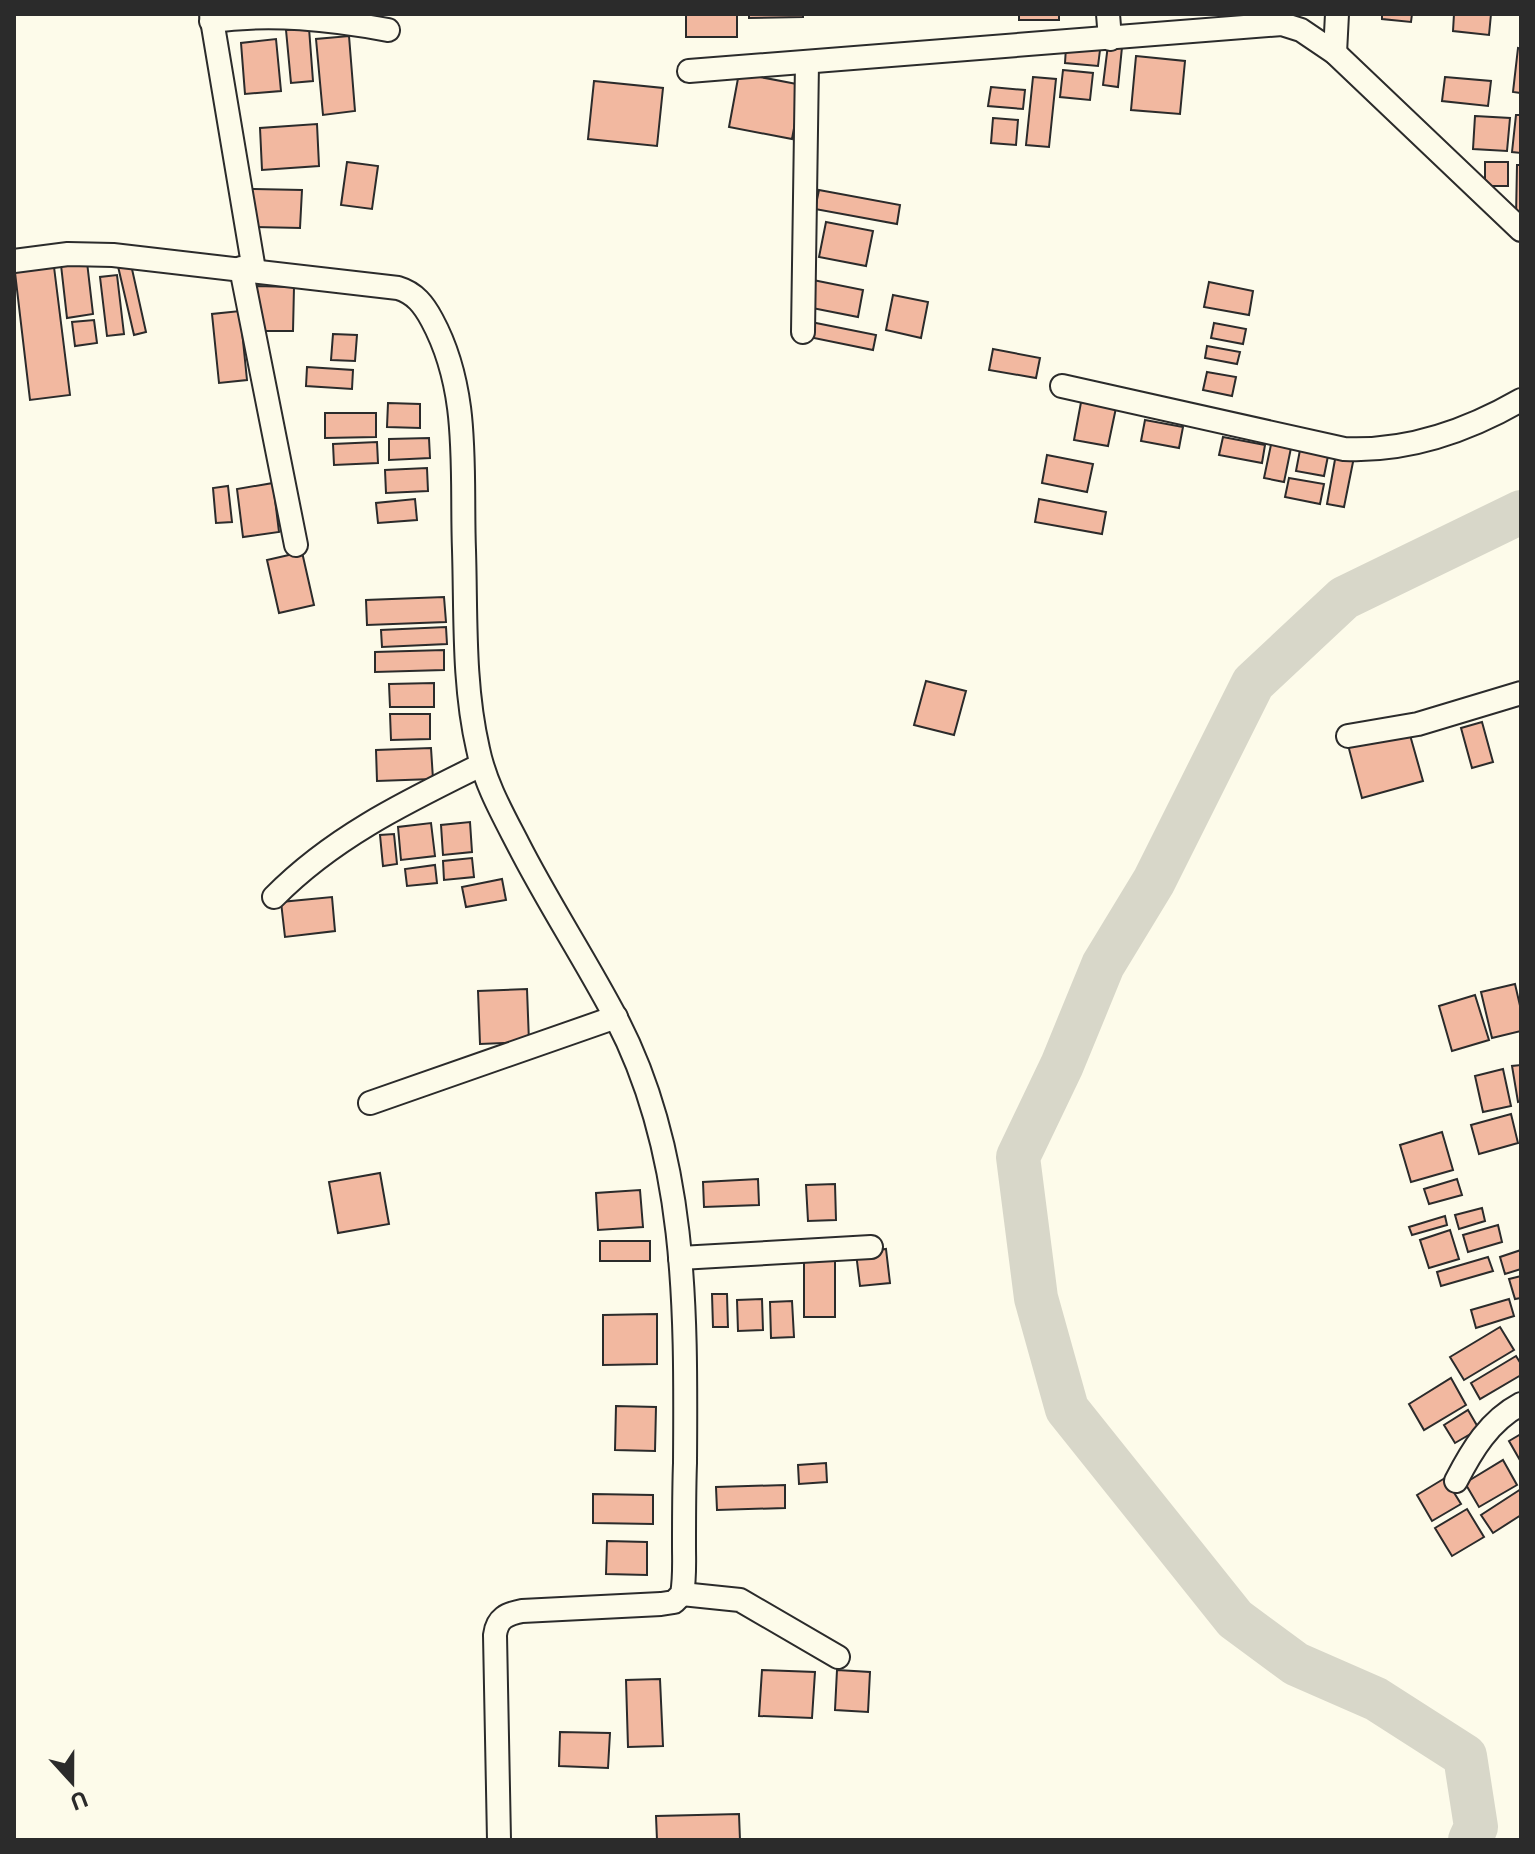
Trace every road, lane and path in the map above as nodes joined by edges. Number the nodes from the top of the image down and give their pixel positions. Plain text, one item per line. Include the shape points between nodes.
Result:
1 (1108, 14) edge
2 (1337, 14) edge
3 (211, 17) edge
4 (388, 30) dead end
5 (1110, 39) junction
6 (1335, 53) junction
7 (807, 63) junction
8 (689, 71) dead end
9 (1521, 230) edge
10 (14, 261) edge
11 (248, 269) junction
12 (803, 332) dead end
13 (1062, 386) dead end
14 (1521, 400) edge
15 (296, 545) dead end
16 (1521, 693) edge
17 (1348, 736) dead end
18 (481, 765) junction
19 (274, 897) dead end
20 (616, 1017) junction
21 (370, 1103) dead end
22 (871, 1247) dead end
23 (680, 1258) junction
24 (1521, 1404) edge
25 (1456, 1481) dead end
26 (682, 1594) junction
27 (838, 1657) dead end
28 (499, 1840) edge

1 - 5 street
2 - 6 street
3 - 4 street via 312,18
3 - 11 street
5 - 6 street via 1282,24
5 - 7 street
6 - 9 street
7 - 8 street
7 - 12 street
10 - 11 street via 113,255
11 - 15 street
11 - 18 street via 405,290 422,304 443,343 459,402 469,699
13 - 14 street via 1344,449 1373,450 1441,436
16 - 17 street via 1418,724
18 - 19 street via 355,831 306,865
18 - 20 street via 550,906
20 - 21 street
20 - 23 street via 658,1122
22 - 23 street
23 - 26 street via 686,1324
24 - 25 street via 1473,1447
26 - 27 street via 740,1600
26 - 28 street via 661,1604 522,1611 498,1622

